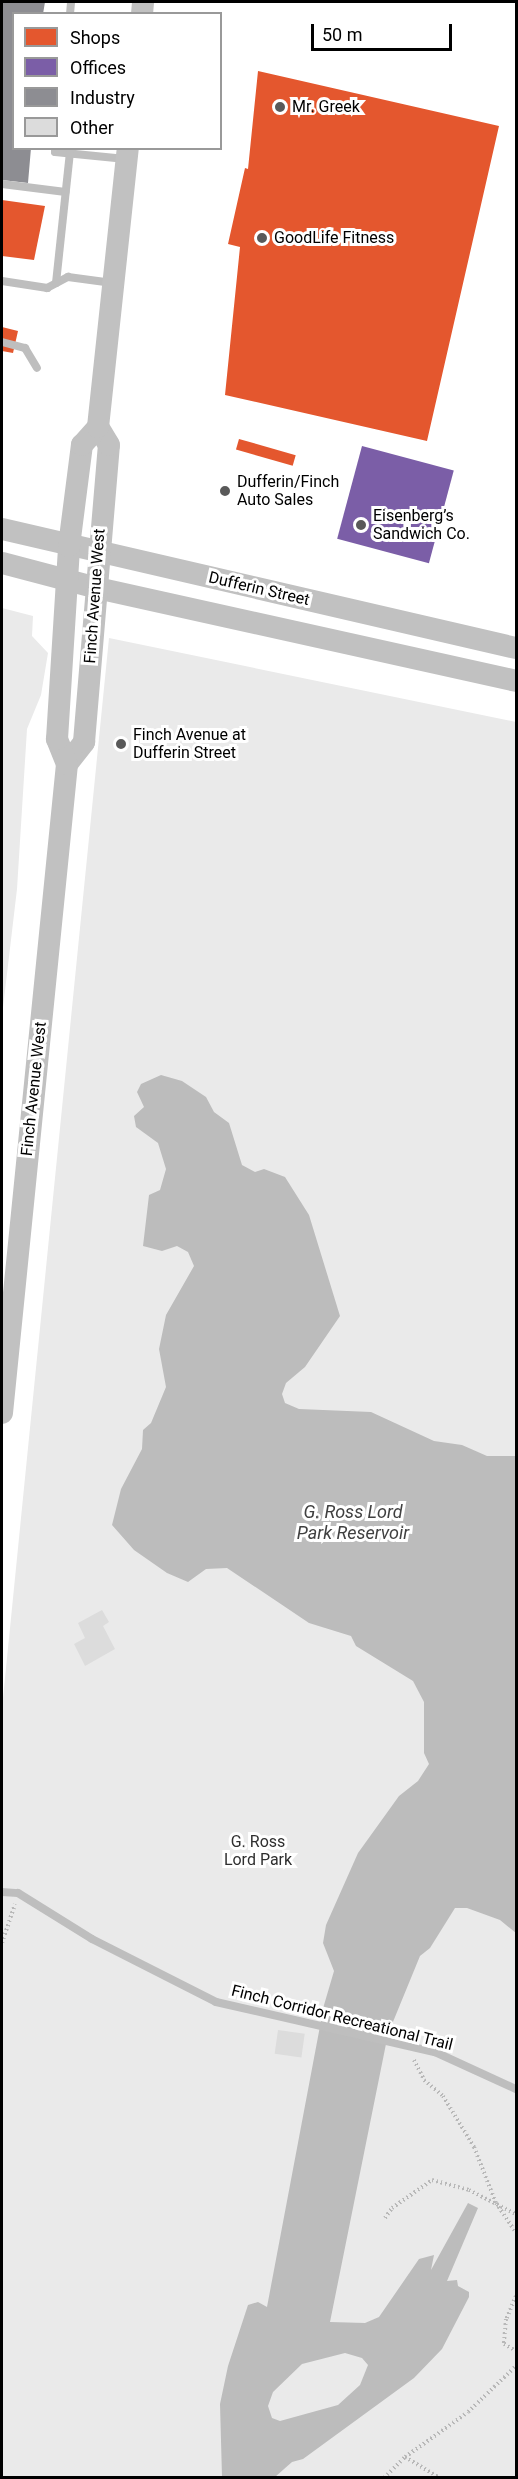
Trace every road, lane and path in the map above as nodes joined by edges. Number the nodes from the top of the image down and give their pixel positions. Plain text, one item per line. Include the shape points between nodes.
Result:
1 (55, 150) edge
2 (70, 153) junction
3 (127, 154) edge
4 (2, 184) edge
5 (66, 192) junction
6 (2, 281) edge
7 (56, 283) junction
8 (113, 283) junction
9 (2, 342) edge
10 (37, 368) dead end
11 (98, 427) junction
12 (2, 529) edge
13 (69, 546) junction
14 (99, 553) junction
15 (2, 563) edge
16 (67, 580) junction
17 (97, 588) junction
18 (516, 648) edge
19 (516, 681) edge
20 (67, 764) junction
21 (2, 1413) edge
22 (2, 1892) edge
23 (18, 1893) junction
24 (2, 1943) edge
25 (417, 2048) junction
26 (516, 2089) edge
27 (498, 2205) junction
28 (516, 2214) edge
29 (385, 2218) dead end
30 (516, 2233) edge
31 (516, 2296) edge
32 (516, 2351) edge
33 (516, 2366) edge
34 (405, 2457) junction
35 (384, 2478) edge
36 (440, 2478) edge

1 - 2 lane
2 - 3 lane
2 - 5 lane
3 - 8 main road, Finch Avenue West
4 - 5 lane
5 - 7 lane
6 - 7 lane via 47,288
7 - 8 lane via 68,277
8 - 11 main road, Finch Avenue West
9 - 10 lane via 25,348
11 - 13 main road, Finch Avenue West via 82,445
11 - 14 main road, Finch Avenue West via 109,445
12 - 13 main road, Dufferin Street
13 - 14 main road, Dufferin Street
13 - 16 main road, Finch Avenue West
14 - 17 main road, Finch Avenue West
14 - 18 main road, Dufferin Street
15 - 16 main road, Dufferin Street
16 - 17 main road, Dufferin Street
16 - 20 main road, Finch Avenue West via 57,739
17 - 19 main road, Dufferin Street
17 - 20 main road, Finch Avenue West via 84,742
20 - 21 main road, Finch Avenue West
22 - 23 lane
23 - 24 path
23 - 25 lane, Finch Corridor Recreational Trail via 92,1940 216,2002
25 - 26 lane, Finch Corridor Recreational Trail via 462,2063
25 - 27 path via 413,2063 424,2080 443,2096 474,2147
27 - 28 path
27 - 29 path via 469,2190 432,2180 392,2208
27 - 30 path
31 - 32 path via 506,2319 504,2344
33 - 34 path via 468,2412
34 - 35 path
34 - 36 path

